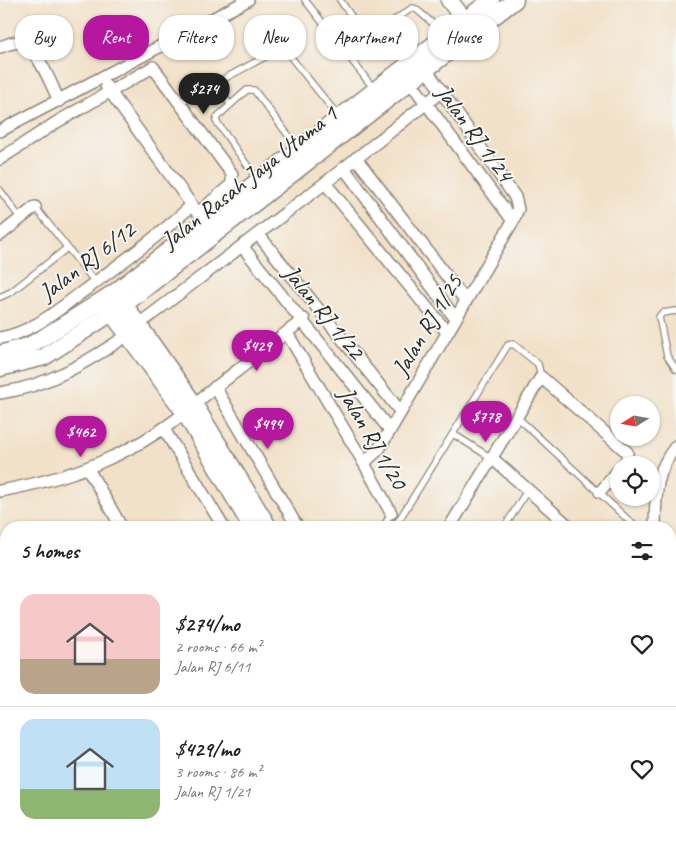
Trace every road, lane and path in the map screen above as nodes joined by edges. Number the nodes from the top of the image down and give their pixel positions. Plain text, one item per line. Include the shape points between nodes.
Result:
1 (248, 0) edge
2 (305, 0) edge
3 (340, 0) edge
4 (448, 0) edge
5 (491, 0) edge
6 (515, 0) edge
7 (317, 15) edge
8 (351, 15) edge
9 (404, 15) edge
10 (472, 15) edge
11 (477, 15) edge
12 (480, 15) edge
13 (428, 19) edge
14 (0, 48) edge
15 (428, 57) edge
16 (428, 59) edge
17 (152, 60) junction
18 (352, 60) edge
19 (422, 64) junction
20 (406, 76) junction
21 (103, 78) junction
22 (214, 84) junction
23 (375, 90) junction
24 (109, 91) junction
25 (442, 91) junction
26 (59, 100) junction
27 (426, 102) junction
28 (179, 103) junction
29 (230, 104) junction
30 (340, 118) junction
31 (0, 131) edge
32 (299, 149) junction
33 (356, 158) junction
34 (0, 159) edge
35 (344, 168) junction
36 (258, 181) junction
37 (325, 183) junction
38 (0, 190) edge
39 (518, 203) joint
40 (36, 207) joint
41 (198, 213) junction
42 (20, 218) junction
43 (513, 221) junction
44 (258, 234) junction
45 (0, 235) edge
46 (242, 246) junction
47 (67, 248) junction
48 (95, 282) junction
49 (0, 297) edge
50 (466, 300) junction
51 (113, 302) junction
52 (676, 311) edge
53 (455, 318) junction
54 (304, 319) junction
55 (133, 330) junction
56 (447, 332) junction
57 (286, 333) junction
58 (0, 338) edge
59 (0, 354) edge
60 (0, 368) edge
61 (676, 369) edge
62 (542, 377) junction
63 (215, 387) junction
64 (0, 393) edge
65 (189, 409) junction
66 (400, 411) junction
67 (516, 416) junction
68 (164, 429) junction
69 (390, 430) junction
70 (453, 434) junction
71 (676, 446) edge
72 (626, 456) edge
73 (493, 459) junction
74 (364, 463) junction
75 (88, 469) junction
76 (610, 480) edge
77 (528, 489) junction
78 (0, 491) edge
79 (600, 492) junction
80 (391, 513) joint
81 (118, 521) edge
82 (220, 521) edge
83 (248, 521) edge
84 (264, 521) edge
85 (294, 521) edge
86 (387, 521) edge
87 (399, 521) edge
88 (453, 521) edge
89 (508, 521) edge
90 (561, 521) edge
91 (630, 521) edge
92 (656, 521) edge

1 - 17 street
2 - 7 lane
3 - 8 lane
4 - 10 street
5 - 11 street, Jalan Rasah Jaya Utama 1
6 - 12 street, Jalan Rasah Jaya Utama 1
9 - 13 lane via 414,8
14 - 26 street via 9,43 22,43 34,52
15 - 19 street, Jalan Rasah Jaya Utama 1
16 - 19 street, Jalan Rasah Jaya Utama 1
17 - 21 street
17 - 24 street
17 - 28 street
18 - 23 lane
19 - 20 street, Jalan Rasah Jaya Utama 1
19 - 25 street, Jalan RJ 1/24
20 - 23 street, Jalan Rasah Jaya Utama 1
20 - 27 street, Jalan RJ 1/24
20 - 51 street, Jalan Rasah Jaya Utama 1
21 - 24 street
21 - 26 street
22 - 28 lane
22 - 29 lane
22 - 30 lane via 280,49 285,50
23 - 30 street, Jalan Rasah Jaya Utama 1
24 - 34 street
24 - 41 street
25 - 27 street
25 - 39 street, Jalan RJ 1/24
26 - 31 street
27 - 33 street
27 - 43 street, Jalan RJ 1/24
28 - 41 street, Jalan RJ 6/12 via 233,179 232,184
29 - 32 lane via 247,90 254,90
29 - 36 lane via 217,117 217,126
30 - 32 street, Jalan Rasah Jaya Utama 1
32 - 36 street, Jalan Rasah Jaya Utama 1
33 - 35 street
33 - 50 street
35 - 37 street
35 - 53 street
36 - 41 street, Jalan Rasah Jaya Utama 1
37 - 44 street
37 - 56 street
38 - 42 lane
39 - 43 street, Jalan RJ 1/25
40 - 42 street
40 - 47 lane
41 - 48 street, Jalan RJ 6/12
41 - 51 street, Jalan Rasah Jaya Utama 1
42 - 45 street
43 - 50 street, Jalan RJ 1/25
44 - 46 street
44 - 66 street, Jalan RJ 1/22
46 - 54 street, Jalan RJ 1/22
46 - 55 street
47 - 48 lane
47 - 49 lane
48 - 58 street, Jalan RJ 6/12 via 35,326 17,335
50 - 53 street, Jalan RJ 1/25
51 - 55 street
51 - 59 street, Jalan Rasah Jaya Utama 1 via 28,346
51 - 60 street, Jalan Rasah Jaya Utama 1 via 44,357
52 - 61 lane via 662,313 659,317 667,356
53 - 56 street, Jalan RJ 1/25
54 - 57 street
54 - 69 street, Jalan RJ 1/22
55 - 64 street via 79,367 43,383
55 - 65 street
56 - 66 street, Jalan RJ 1/25
57 - 63 street
57 - 74 street, Jalan RJ 1/20
62 - 67 street
62 - 70 lane via 538,364 510,343
62 - 72 street via 626,452
63 - 65 street
63 - 85 street
65 - 68 street
65 - 83 street
65 - 84 street
66 - 69 street, Jalan RJ 1/25
67 - 73 street
67 - 79 lane
68 - 75 street
68 - 82 street
69 - 74 street, Jalan RJ 1/25
70 - 73 lane
70 - 87 lane
71 - 92 street via 658,475
73 - 77 street
73 - 88 street
74 - 80 street, Jalan RJ 1/20
75 - 78 street via 39,484
75 - 81 street
76 - 79 street
77 - 89 lane
77 - 90 street
79 - 91 lane
80 - 86 lane

